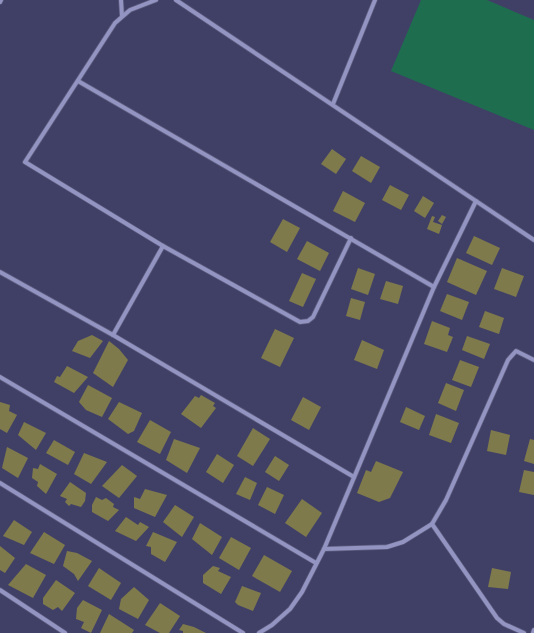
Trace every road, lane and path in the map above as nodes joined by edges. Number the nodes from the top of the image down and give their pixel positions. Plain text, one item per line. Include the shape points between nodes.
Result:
1 (121, 0) edge
2 (156, 0) edge
3 (176, 0) edge
4 (375, 0) edge
5 (122, 16) junction
6 (78, 81) junction
7 (333, 104) junction
8 (476, 201) junction
9 (351, 238) junction
10 (534, 240) edge
11 (163, 246) junction
12 (0, 272) edge
13 (434, 287) junction
14 (113, 335) junction
15 (534, 360) edge
16 (0, 378) edge
17 (354, 477) junction
18 (0, 483) edge
19 (432, 524) junction
20 (324, 549) junction
21 (316, 562) junction
22 (0, 590) edge
23 (534, 630) edge
24 (66, 633) edge
25 (243, 633) edge
26 (260, 633) edge
27 (524, 633) edge
28 (533, 633) edge

1 - 5 street
2 - 5 street
3 - 7 street
4 - 7 street
5 - 6 street
6 - 9 street
6 - 11 street via 25,162
7 - 8 street
8 - 10 street
8 - 13 street
9 - 11 street via 313,317 304,323 294,320
9 - 13 street
11 - 14 street
12 - 14 street
13 - 17 street
14 - 17 street
15 - 19 street via 516,351 508,360 446,500
16 - 21 street
17 - 20 street
18 - 25 street
19 - 20 street via 403,542 387,547
19 - 27 street via 497,618
20 - 21 street
21 - 26 street via 302,592 290,609
22 - 24 street
23 - 28 street

